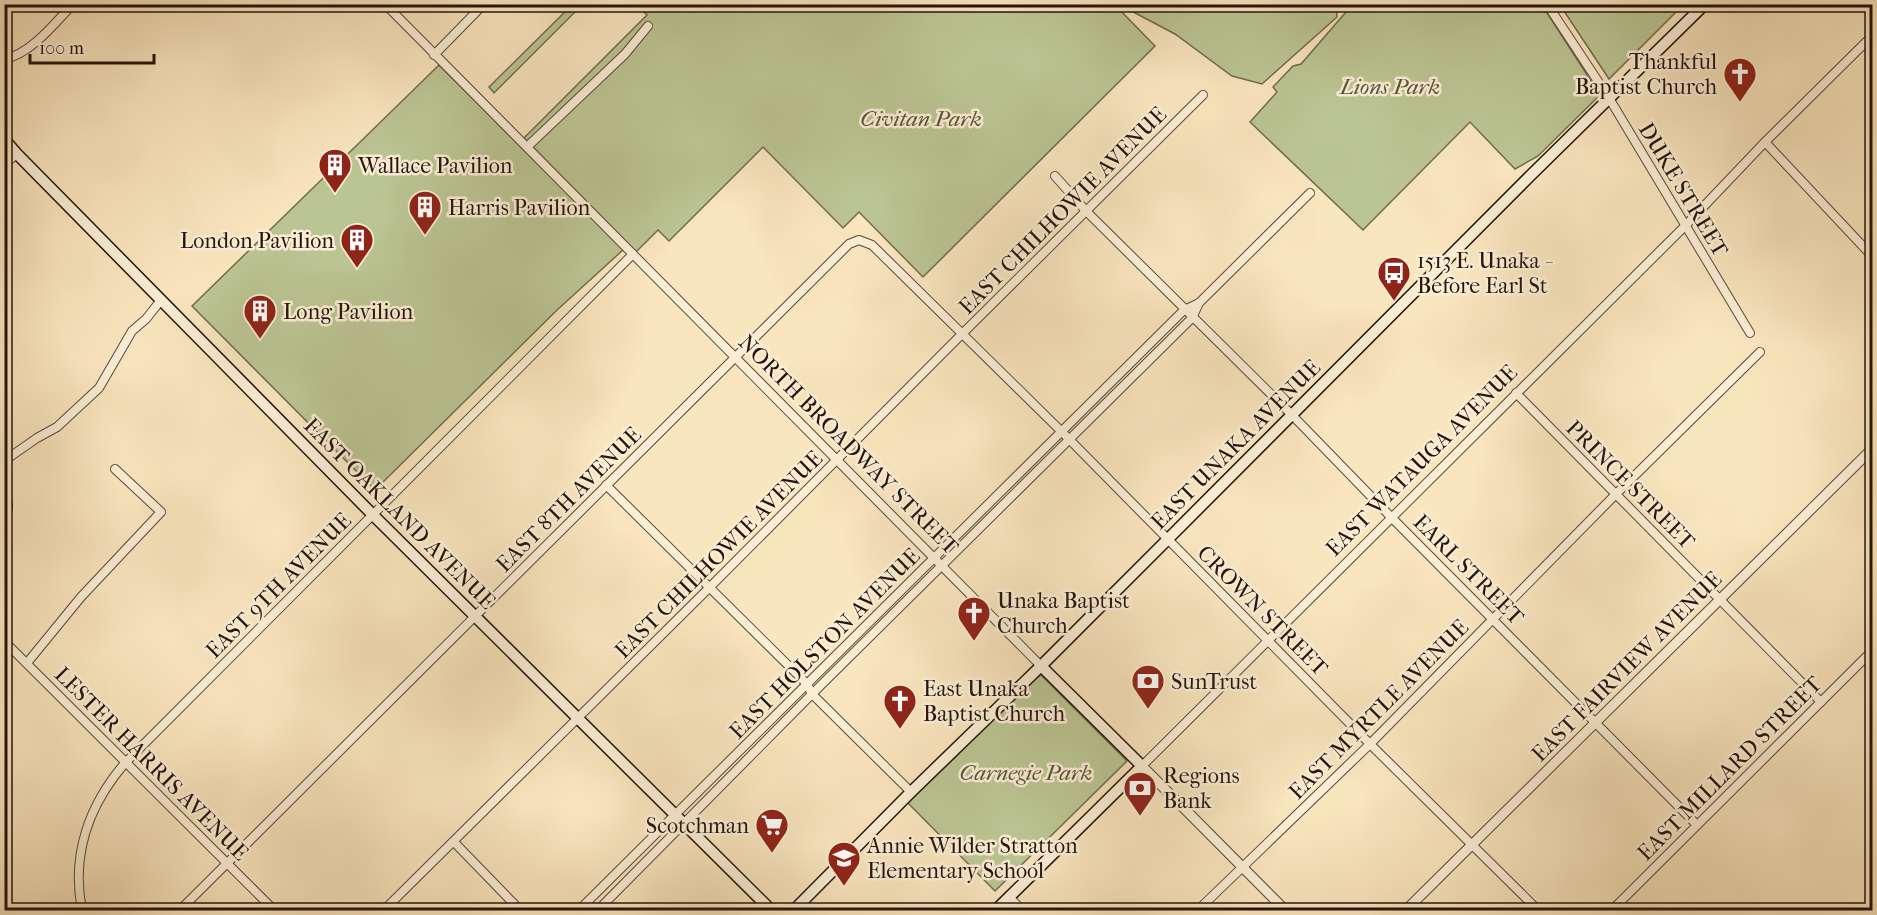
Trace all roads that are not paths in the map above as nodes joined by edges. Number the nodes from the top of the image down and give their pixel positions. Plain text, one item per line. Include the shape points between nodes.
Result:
1 (73, 4) edge
2 (385, 4) edge
3 (484, 4) edge
4 (1547, 4) edge
5 (1705, 4) edge
6 (1863, 4) edge
7 (1872, 13) edge
8 (648, 26) dead end
9 (1872, 36) edge
10 (434, 55) junction
11 (7, 59) edge
12 (1203, 95) dead end
13 (1609, 98) junction
14 (4, 140) edge
15 (1765, 142) junction
16 (527, 147) junction
17 (17, 154) junction
18 (4, 164) edge
19 (1055, 176) dead end
20 (1310, 193) dead end
21 (1087, 212) junction
22 (1684, 226) junction
23 (854, 240) joint
24 (633, 254) junction
25 (1872, 254) edge
26 (161, 300) junction
27 (1199, 303) junction
28 (1184, 310) junction
29 (1192, 318) junction
30 (1750, 333) dead end
31 (962, 334) junction
32 (1760, 352) dead end
33 (735, 356) junction
34 (1516, 393) junction
35 (1292, 414) junction
36 (1062, 432) junction
37 (1069, 441) junction
38 (1872, 449) edge
39 (838, 460) junction
40 (4, 461) edge
41 (115, 469) dead end
42 (606, 485) junction
43 (4, 495) edge
44 (1615, 495) junction
45 (373, 515) junction
46 (1391, 517) junction
47 (4, 518) edge
48 (1168, 539) junction
49 (935, 558) junction
50 (942, 566) junction
51 (709, 588) junction
52 (1721, 600) junction
53 (476, 617) junction
54 (1494, 619) junction
55 (1267, 640) junction
56 (4, 641) edge
57 (1872, 651) edge
58 (27, 663) junction
59 (1041, 666) junction
60 (807, 684) junction
61 (812, 694) junction
62 (1821, 702) junction
63 (577, 720) junction
64 (1597, 723) junction
65 (1370, 744) junction
66 (125, 763) junction
67 (1142, 766) junction
68 (911, 792) junction
69 (677, 815) junction
70 (685, 824) junction
71 (1697, 825) junction
72 (454, 842) junction
73 (1473, 844) junction
74 (228, 865) junction
75 (1242, 867) junction
76 (1009, 897) junction
77 (82, 910) edge
78 (180, 910) edge
79 (274, 910) edge
80 (384, 910) edge
81 (520, 910) edge
82 (579, 910) edge
83 (598, 910) edge
84 (771, 910) edge
85 (794, 910) edge
86 (996, 910) edge
87 (1022, 910) edge
88 (1198, 910) edge
89 (1285, 910) edge
90 (1406, 910) edge
91 (1538, 910) edge
92 (1612, 910) edge

1 - 11 street via 36,43
2 - 10 street, NORTH BROADWAY STREET
3 - 10 street
4 - 13 street, DUKE STREET
5 - 13 main road, EAST UNAKA AVENUE
6 - 7 street
8 - 16 street via 625,54
9 - 15 street, EAST WATAUGA AVENUE
10 - 16 street, NORTH BROADWAY STREET
12 - 21 street, EAST CHILHOWIE AVENUE
13 - 22 street, DUKE STREET
13 - 35 main road, EAST UNAKA AVENUE
14 - 17 main road, EAST OAKLAND AVENUE
15 - 22 street, EAST WATAUGA AVENUE
15 - 25 street
16 - 24 street, NORTH BROADWAY STREET
17 - 18 street
17 - 26 main road, EAST OAKLAND AVENUE
19 - 21 street, EARL STREET
20 - 27 street, EAST HOLSTON AVENUE
21 - 28 street, EARL STREET
21 - 31 street, EAST CHILHOWIE AVENUE
22 - 30 street, DUKE STREET
22 - 34 street, EAST WATAUGA AVENUE
23 - 31 street, CROWN STREET via 872,245
23 - 33 street, EAST 8TH AVENUE
24 - 33 street, NORTH BROADWAY STREET
24 - 45 street, EAST 9TH AVENUE
26 - 40 street via 132,331 99,388 57,427
26 - 45 main road, EAST OAKLAND AVENUE
27 - 28 street, EAST HOLSTON AVENUE
27 - 29 street, EAST HOLSTON AVENUE
28 - 29 street, EARL STREET
28 - 36 street, EAST HOLSTON AVENUE
29 - 35 street, EARL STREET
29 - 37 street, EAST HOLSTON AVENUE
31 - 36 street, CROWN STREET
31 - 39 street, EAST CHILHOWIE AVENUE
32 - 44 street, EAST MYRTLE AVENUE
33 - 39 street, NORTH BROADWAY STREET
33 - 42 street, EAST 8TH AVENUE
34 - 44 street, PRINCE STREET
34 - 46 street, EAST WATAUGA AVENUE
35 - 46 street, EARL STREET
35 - 48 main road, EAST UNAKA AVENUE
36 - 37 street, CROWN STREET
36 - 49 street, EAST HOLSTON AVENUE
37 - 48 street, CROWN STREET
37 - 50 street, EAST HOLSTON AVENUE
38 - 52 street, EAST FAIRVIEW AVENUE
39 - 49 street, NORTH BROADWAY STREET
39 - 51 street, EAST CHILHOWIE AVENUE
41 - 58 street via 161,512 81,597
42 - 51 street
42 - 53 street, EAST 8TH AVENUE
43 - 47 street via 9,503
44 - 52 street, PRINCE STREET
44 - 54 street, EAST MYRTLE AVENUE
45 - 53 main road, EAST OAKLAND AVENUE
45 - 66 street, EAST 9TH AVENUE
46 - 54 street, EARL STREET
46 - 55 street, EAST WATAUGA AVENUE
48 - 55 street, CROWN STREET
48 - 59 main road, EAST UNAKA AVENUE
49 - 50 street, NORTH BROADWAY STREET
49 - 60 street, EAST HOLSTON AVENUE
50 - 59 street, NORTH BROADWAY STREET
50 - 61 street, EAST HOLSTON AVENUE
51 - 60 street
51 - 63 street, EAST CHILHOWIE AVENUE
52 - 62 street, PRINCE STREET
52 - 64 street, EAST FAIRVIEW AVENUE
53 - 63 main road, EAST OAKLAND AVENUE
53 - 74 street, EAST 8TH AVENUE
54 - 64 street, EARL STREET
54 - 65 street, EAST MYRTLE AVENUE
55 - 65 street, CROWN STREET
55 - 67 street, EAST WATAUGA AVENUE
56 - 58 street, LESTER HARRIS AVENUE
57 - 62 street, EAST MILLARD STREET
58 - 66 street, LESTER HARRIS AVENUE
59 - 67 main road, NORTH BROADWAY STREET
59 - 68 main road, EAST UNAKA AVENUE
60 - 61 street
60 - 69 street, EAST HOLSTON AVENUE
61 - 68 street
61 - 70 street, EAST HOLSTON AVENUE
62 - 71 street, EAST MILLARD STREET
63 - 69 main road, EAST OAKLAND AVENUE
63 - 72 street, EAST CHILHOWIE AVENUE
64 - 71 street, EARL STREET
64 - 73 street, EAST FAIRVIEW AVENUE
65 - 73 street, CROWN STREET
65 - 75 street, EAST MYRTLE AVENUE
66 - 74 street, LESTER HARRIS AVENUE
66 - 77 street, EAST 9TH AVENUE via 103,790 84,834 79,869
67 - 75 street, NORTH BROADWAY STREET
67 - 76 main road, EAST WATAUGA AVENUE
68 - 85 main road, EAST UNAKA AVENUE
69 - 70 main road, EAST OAKLAND AVENUE
69 - 82 street, EAST HOLSTON AVENUE
70 - 83 street, EAST HOLSTON AVENUE
70 - 84 main road, EAST OAKLAND AVENUE
71 - 92 street, EAST MILLARD STREET
72 - 80 street, EAST CHILHOWIE AVENUE
72 - 81 street
73 - 90 street, EAST FAIRVIEW AVENUE
73 - 91 street, CROWN STREET
74 - 78 street, EAST 8TH AVENUE
74 - 79 street, LESTER HARRIS AVENUE
75 - 88 street, EAST MYRTLE AVENUE
75 - 89 street, NORTH BROADWAY STREET
76 - 86 main road, EAST WATAUGA AVENUE
76 - 87 street

